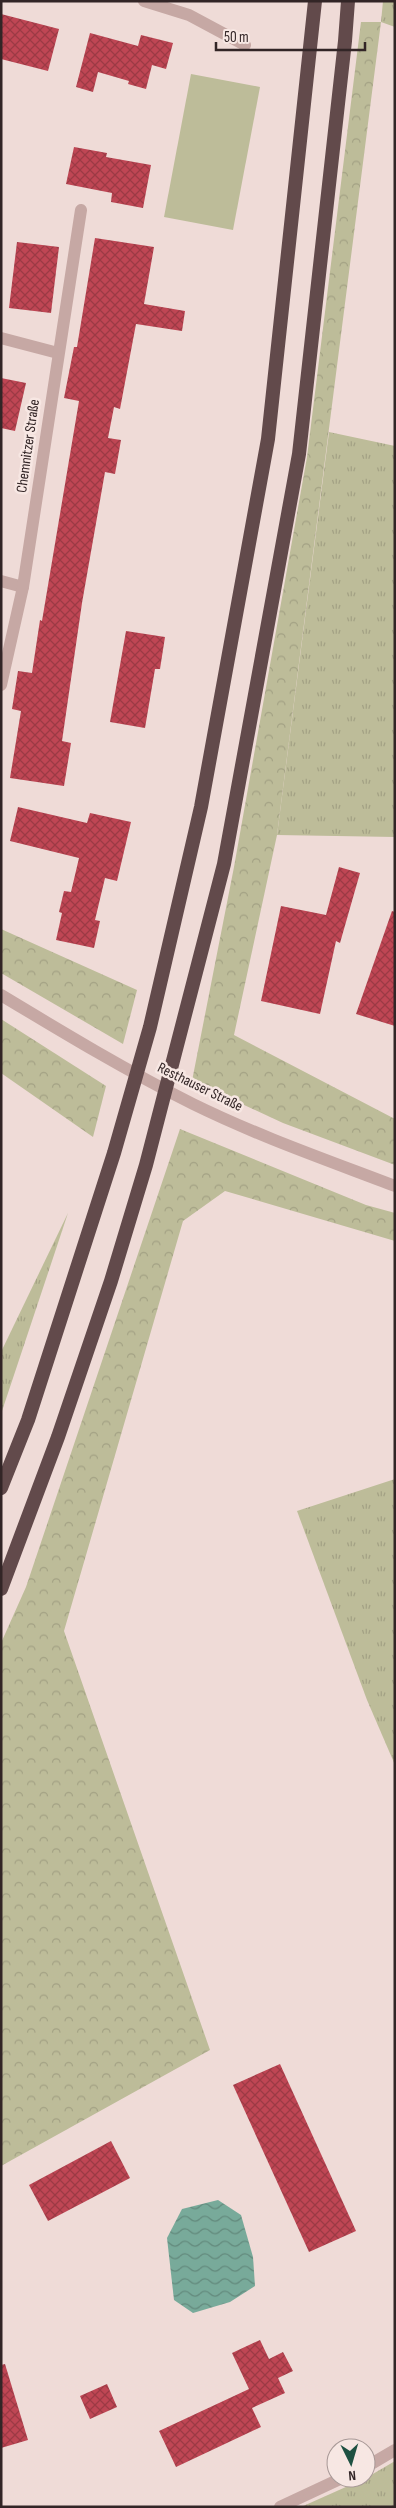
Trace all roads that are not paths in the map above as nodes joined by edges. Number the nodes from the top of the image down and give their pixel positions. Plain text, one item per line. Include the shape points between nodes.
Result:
1 (144, 1) edge
2 (315, 1) edge
3 (348, 1) edge
4 (245, 45) dead end
5 (81, 210) dead end
6 (1, 338) edge
7 (58, 353) junction
8 (1, 581) edge
9 (23, 587) junction
10 (1, 685) edge
11 (1, 994) edge
12 (395, 1186) edge
13 (1, 1488) edge
14 (1, 1589) edge
15 (395, 2450) edge
16 (376, 2460) edge
17 (326, 2485) edge
18 (280, 2507) edge

1 - 4 street via 189,15
2 - 13 highway via 268,439 201,807 150,1027 117,1144 28,1420
3 - 14 highway via 299,454 224,864 135,1201 58,1437
5 - 7 street, Chemnitzer Straße
6 - 7 street
7 - 9 street, Chemnitzer Straße
8 - 9 street
9 - 10 street, Chemnitzer Straße
11 - 12 street, Resthauser Straße via 115,1063 194,1104
15 - 16 street
17 - 18 street

